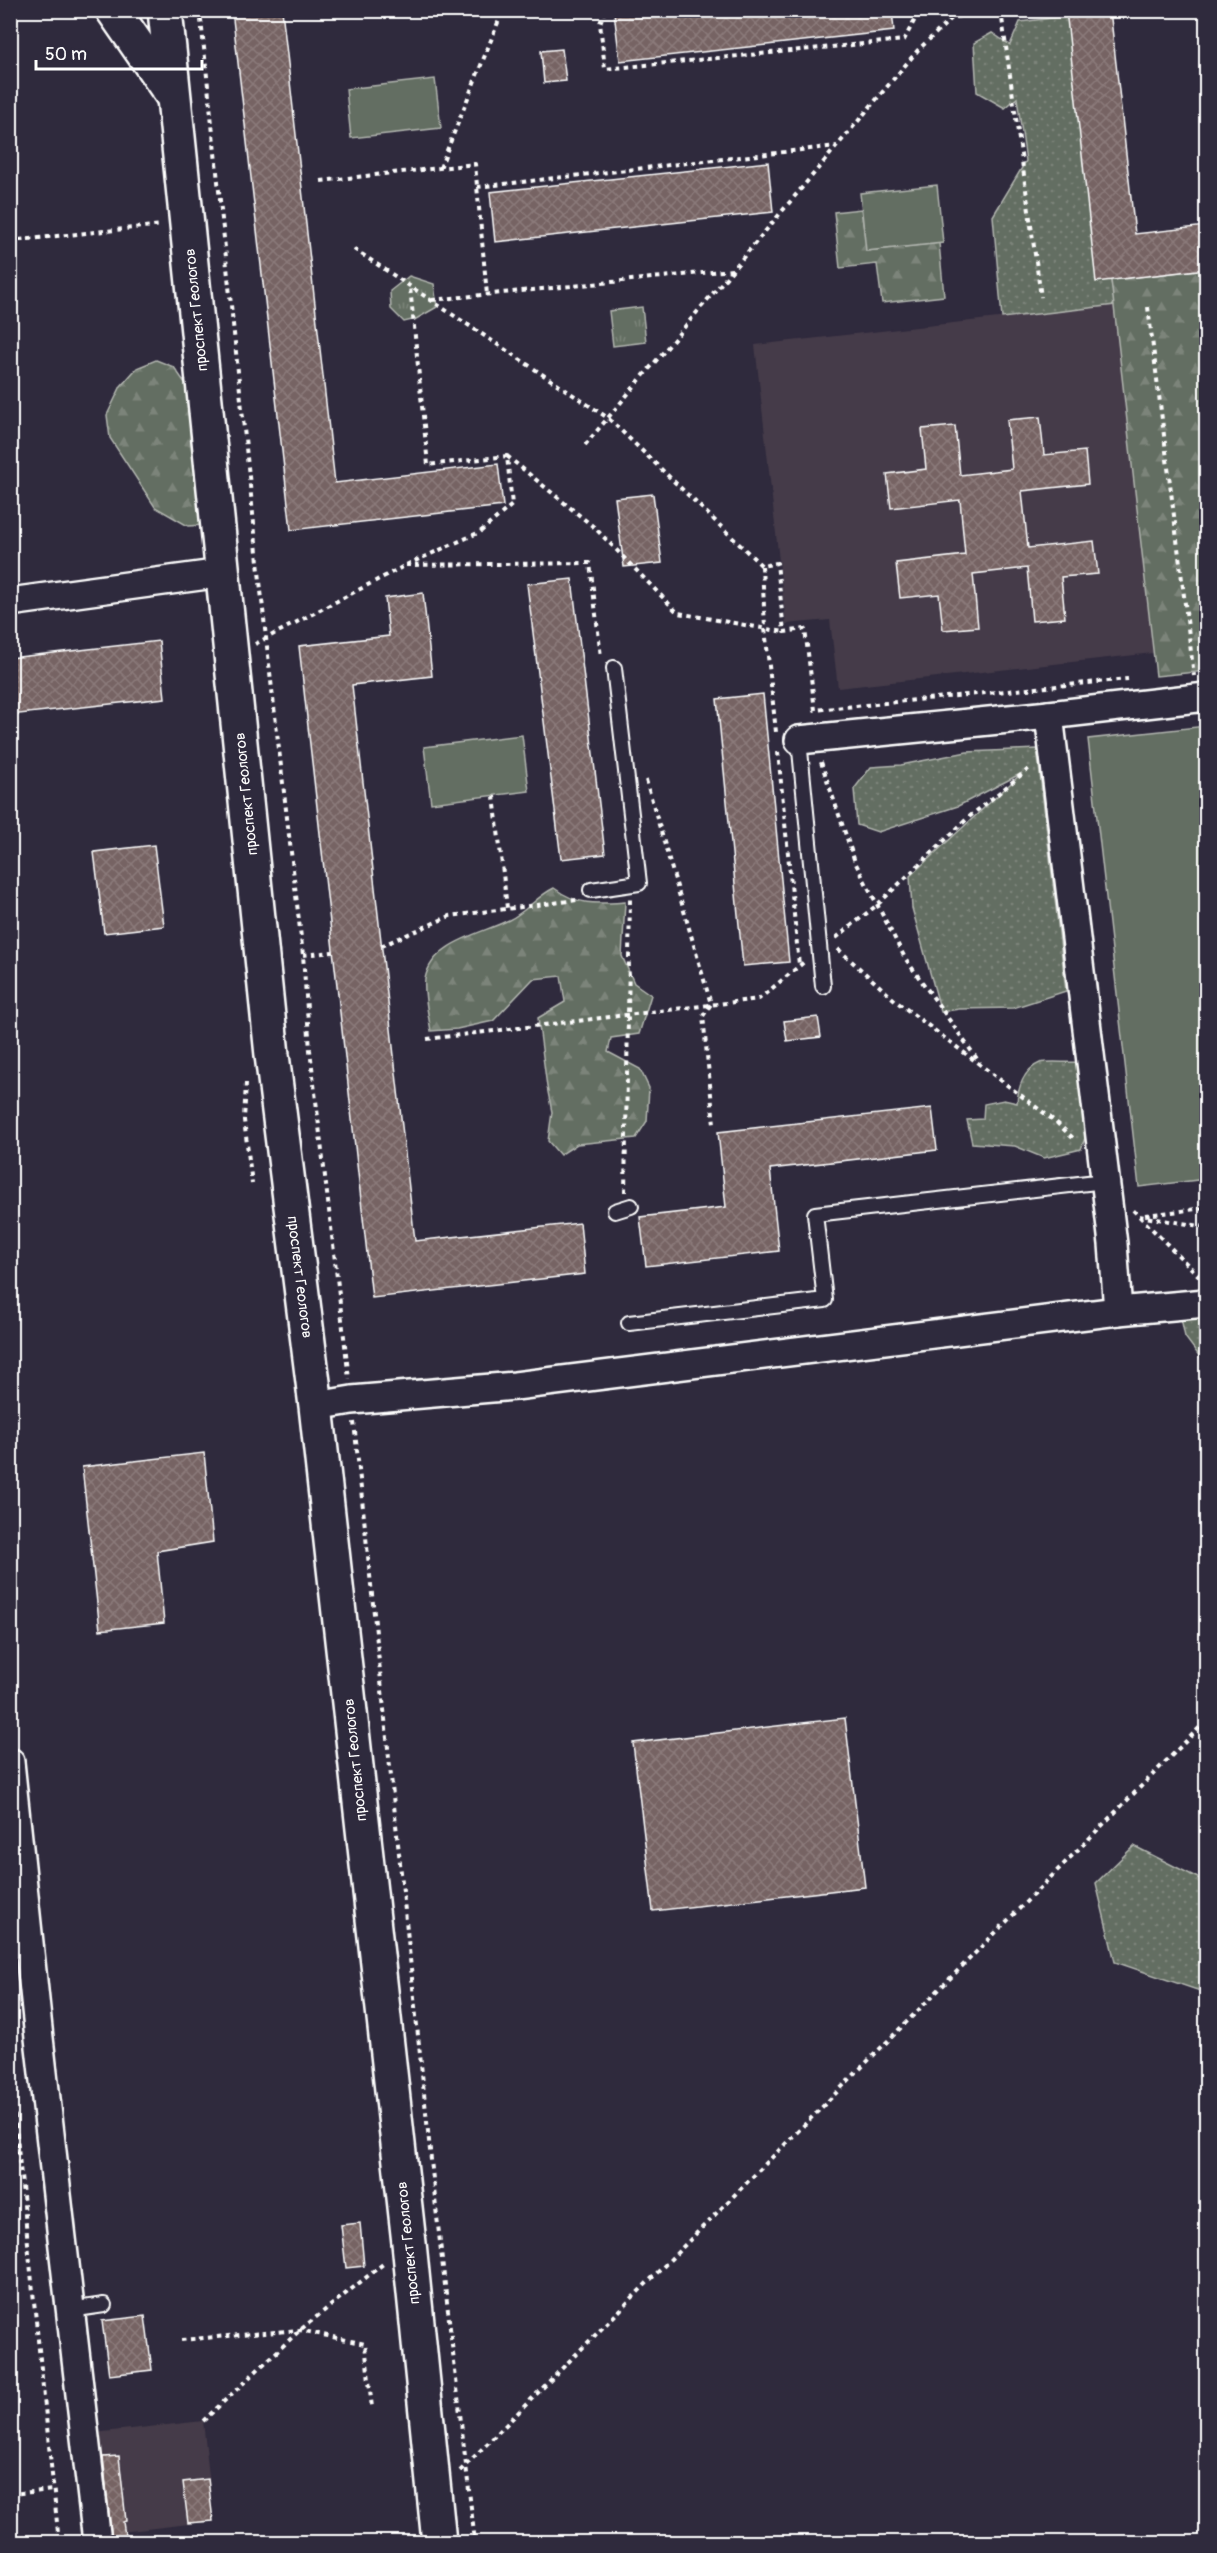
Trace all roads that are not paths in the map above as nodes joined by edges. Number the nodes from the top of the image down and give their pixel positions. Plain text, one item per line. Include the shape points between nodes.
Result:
1 (113, 10) edge
2 (165, 10) edge
3 (174, 98) junction
4 (222, 573) junction
5 (10, 602) edge
6 (614, 668) dead end
7 (1199, 685) edge
8 (1049, 715) junction
9 (792, 740) joint
10 (588, 894) road end
11 (823, 986) dead end
12 (1105, 1181) junction
13 (1206, 1303) edge
14 (1118, 1311) junction
15 (629, 1323) dead end
16 (316, 1406) junction
17 (10, 1762) edge
18 (104, 2305) dead end
19 (70, 2310) junction
20 (97, 2542) edge
21 (438, 2542) edge

1 - 3 street
2 - 3 street, проспект Геологов
3 - 4 street, проспект Геологов
4 - 5 street
4 - 16 street, проспект Геологов via 272,1054
6 - 10 lane via 639,883
7 - 8 street
8 - 9 street
8 - 12 street
9 - 11 lane
12 - 14 street
12 - 15 lane via 815,1214 825,1300
13 - 14 street
14 - 16 street via 515,1386
16 - 21 street, проспект Геологов via 409,2243
17 - 19 street
18 - 19 lane
19 - 20 street

